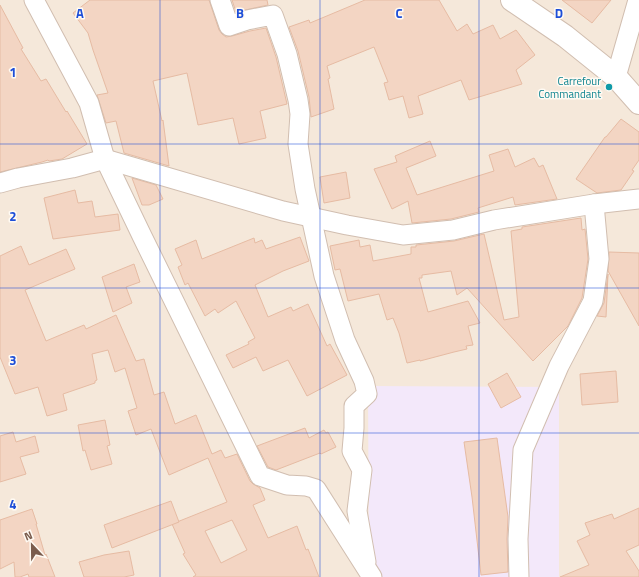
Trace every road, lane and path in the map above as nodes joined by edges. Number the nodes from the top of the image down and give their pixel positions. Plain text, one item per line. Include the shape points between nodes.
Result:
1 (34, 0) edge
2 (220, 0) edge
3 (512, 0) edge
4 (638, 0) edge
5 (616, 77) junction
6 (639, 103) edge
7 (105, 159) junction
8 (0, 183) edge
9 (639, 199) edge
10 (594, 204) junction
11 (312, 217) junction
12 (370, 574) edge
13 (520, 577) edge

1 - 7 street via 89,103
2 - 11 street via 229,26 273,15 287,54 298,100 298,144
3 - 5 street via 565,36
4 - 5 street
5 - 6 street
7 - 8 street
7 - 11 street via 283,211
7 - 12 street via 260,476 287,485 316,489
9 - 10 street
10 - 11 street via 494,220 453,230 403,235
10 - 13 street via 599,259 593,301 559,366 523,450 518,539
11 - 12 street via 324,276 345,340 364,381 367,394 354,406 352,452 362,470 357,511

